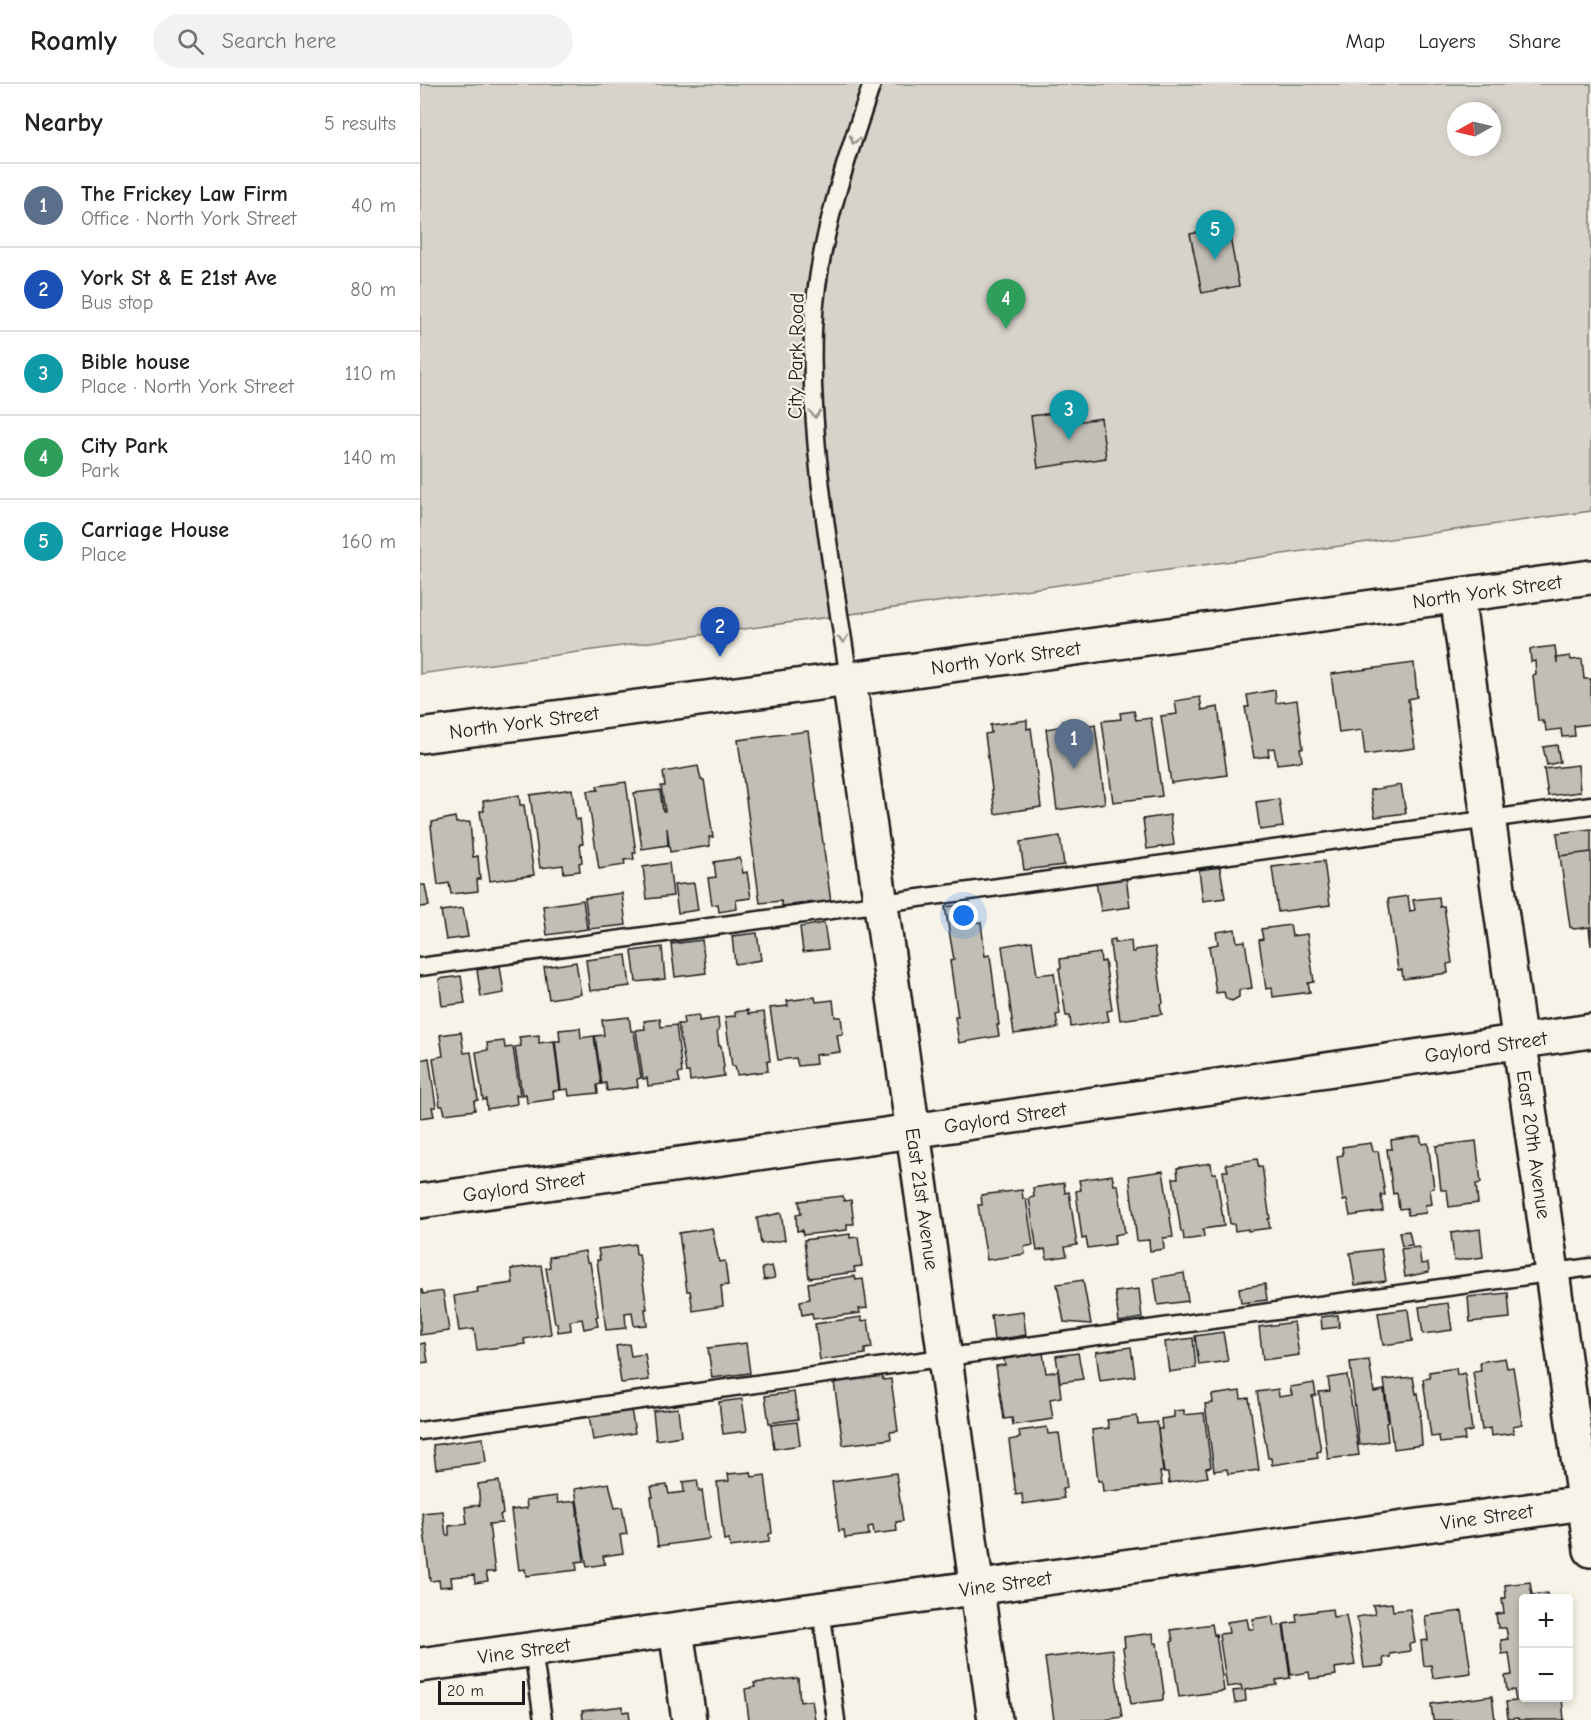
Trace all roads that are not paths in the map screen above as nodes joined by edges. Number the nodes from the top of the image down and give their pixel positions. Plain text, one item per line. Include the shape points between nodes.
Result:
1 (872, 84) edge
2 (1591, 577) edge
3 (1457, 596) junction
4 (849, 679) junction
5 (420, 736) edge
6 (1591, 805) edge
7 (1489, 819) junction
8 (881, 904) junction
9 (420, 967) edge
10 (1591, 1031) edge
11 (1520, 1040) junction
12 (912, 1131) junction
13 (420, 1201) edge
14 (1591, 1268) edge
15 (1553, 1273) junction
16 (945, 1358) junction
17 (420, 1431) edge
18 (1588, 1503) edge
19 (1591, 1550) edge
20 (976, 1588) junction
21 (821, 1609) junction
22 (676, 1630) junction
23 (533, 1650) junction
24 (420, 1665) edge
25 (543, 1720) edge
26 (689, 1720) edge
27 (836, 1720) edge
28 (995, 1720) edge

1 -> 4 lane, City Park Road via 828,231 813,330 820,469
2 - 3 street, North York Street
3 - 4 street, North York Street
3 - 7 street, East 20th Avenue
4 - 5 street, North York Street
4 - 8 street, East 21st Avenue
6 - 7 lane
7 - 8 lane
7 - 11 street, East 20th Avenue
8 - 9 lane
8 - 12 street, East 21st Avenue
10 - 11 street, Gaylord Street
11 - 12 street, Gaylord Street
11 - 15 street, East 20th Avenue
12 - 13 street, Gaylord Street
12 - 16 street, East 21st Avenue
14 - 15 lane
15 - 16 lane
15 - 18 street, East 20th Avenue
16 - 17 lane
16 - 20 street, East 21st Avenue
18 - 19 street, East 20th Avenue
18 - 20 street, Vine Street
20 - 21 street, Vine Street
20 - 28 street, East 21st Avenue
21 - 22 street, Vine Street
21 - 27 lane
22 - 23 street, Vine Street
22 - 26 street
23 - 24 street, Vine Street
23 - 25 lane

